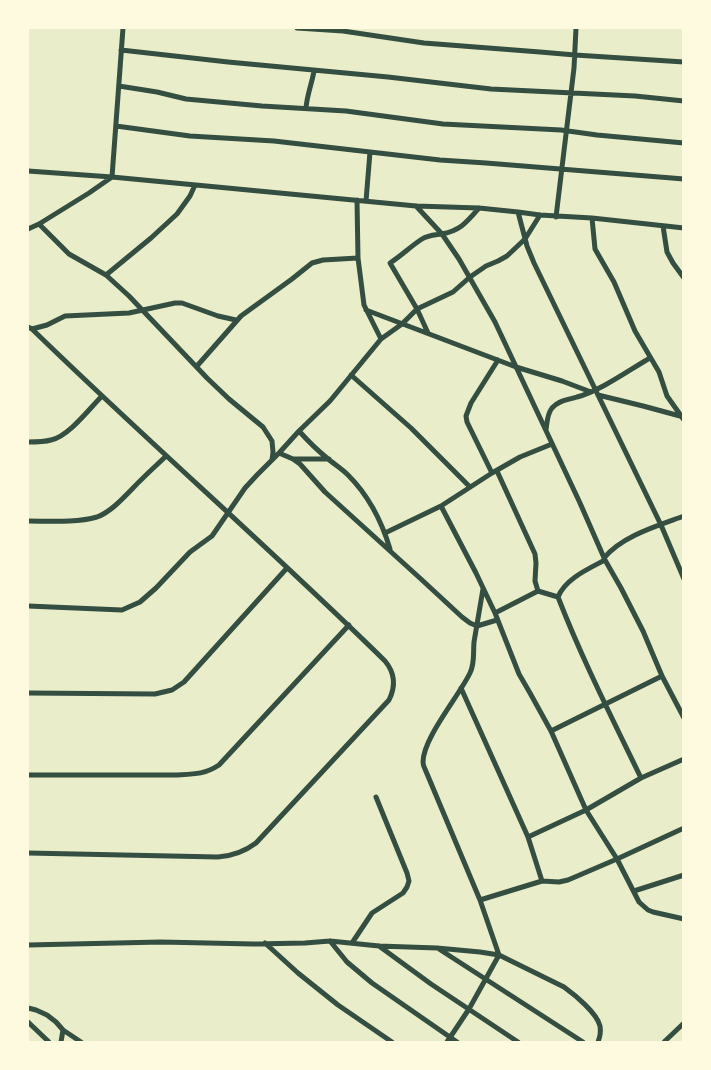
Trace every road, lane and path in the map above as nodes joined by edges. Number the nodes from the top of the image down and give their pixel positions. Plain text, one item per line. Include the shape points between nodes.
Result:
1 (123, 28) edge
2 (297, 28) edge
3 (576, 28) edge
4 (121, 50) junction
5 (575, 55) junction
6 (684, 62) edge
7 (314, 71) junction
8 (119, 86) junction
9 (572, 92) junction
10 (684, 101) edge
11 (306, 108) junction
12 (116, 126) junction
13 (567, 131) junction
14 (684, 142) edge
15 (370, 152) junction
16 (563, 169) junction
17 (28, 171) edge
18 (112, 177) junction
19 (684, 179) edge
20 (195, 185) junction
21 (357, 200) junction
22 (366, 201) junction
23 (416, 206) junction
24 (479, 208) junction
25 (518, 212) junction
26 (540, 215) junction
27 (556, 217) junction
28 (592, 218) junction
29 (39, 224) junction
30 (663, 226) junction
31 (684, 228) edge
32 (29, 229) edge
33 (442, 234) junction
34 (525, 239) junction
35 (358, 258) junction
36 (106, 275) junction
37 (470, 277) junction
38 (684, 278) edge
39 (417, 309) junction
40 (142, 310) junction
41 (366, 310) junction
42 (236, 320) junction
43 (402, 324) junction
44 (30, 328) edge
45 (428, 334) junction
46 (381, 338) junction
47 (650, 358) junction
48 (498, 360) junction
49 (197, 366) junction
50 (516, 368) junction
51 (351, 375) junction
52 (595, 392) junction
53 (102, 396) junction
54 (682, 419) edge
55 (546, 430) junction
56 (299, 431) junction
57 (28, 442) edge
58 (552, 444) junction
59 (279, 453) junction
60 (166, 456) junction
61 (293, 459) junction
62 (272, 460) junction
63 (329, 460) junction
64 (494, 472) junction
65 (470, 487) junction
66 (441, 506) junction
67 (229, 513) junction
68 (684, 516) edge
69 (28, 520) edge
70 (661, 525) junction
71 (385, 533) junction
72 (390, 551) junction
73 (605, 559) junction
74 (287, 568) junction
75 (684, 580) edge
76 (483, 589) junction
77 (538, 591) junction
78 (558, 597) junction
79 (28, 606) edge
80 (495, 613) junction
81 (497, 620) junction
82 (349, 625) junction
83 (477, 626) junction
84 (662, 676) junction
85 (461, 688) junction
86 (28, 693) edge
87 (606, 705) junction
88 (684, 718) edge
89 (551, 731) junction
90 (684, 759) edge
91 (28, 775) edge
92 (642, 778) junction
93 (376, 797) dead end
94 (586, 810) junction
95 (684, 828) edge
96 (528, 837) junction
97 (28, 852) edge
98 (617, 860) junction
99 (684, 875) edge
100 (542, 881) junction
101 (634, 891) junction
102 (480, 900) junction
103 (684, 918) edge
104 (330, 941) junction
105 (352, 942) junction
106 (265, 943) junction
107 (28, 946) edge
108 (379, 946) junction
109 (438, 948) junction
110 (499, 955) junction
111 (486, 979) junction
112 (28, 1008) edge
113 (469, 1009) junction
114 (28, 1022) edge
115 (684, 1023) edge
116 (63, 1030) junction
117 (448, 1040) edge
118 (49, 1042) edge
119 (61, 1042) edge
120 (81, 1042) edge
121 (392, 1042) edge
122 (456, 1042) edge
123 (518, 1042) edge
124 (583, 1042) edge
125 (598, 1042) edge
126 (664, 1042) edge

1 - 4 street
2 - 5 street via 424,43
3 - 5 street
4 - 7 street
4 - 8 street
5 - 6 street
5 - 9 street
7 - 9 street via 491,88
7 - 11 street
8 - 11 street via 186,99
8 - 12 street
9 - 10 street
9 - 13 street
11 - 13 street via 443,124
12 - 15 street
12 - 18 street
13 - 14 street
13 - 16 street
15 - 16 street
15 - 22 street
16 - 19 street
16 - 27 street
17 - 18 street
18 - 20 street
18 - 29 street
20 - 21 street
20 - 36 street via 178,214
21 - 22 street
21 - 35 street
22 - 23 street
23 - 24 street
23 - 33 street
24 - 25 street
24 - 33 street via 463,226
25 - 26 street
25 - 34 street
26 - 27 street
26 - 34 street
27 - 28 street
28 - 30 street
28 - 47 street via 595,249
29 - 32 street
29 - 36 street via 69,254
30 - 31 street
30 - 38 street via 667,252
33 - 37 street
33 - 39 street via 422,238 390,263
34 - 37 street via 507,256
34 - 52 street
35 - 41 street
35 - 42 street via 312,263
36 - 40 street
37 - 39 street via 453,292
37 - 50 street
39 - 43 street
39 - 45 street
40 - 42 street via 182,303
40 - 44 street via 65,316 47,325
40 - 49 street
41 - 43 street
41 - 46 street
42 - 49 street
43 - 45 street
43 - 46 street
44 - 53 street
45 - 48 street
46 - 51 street
47 - 52 street
47 - 54 street via 667,396
48 - 50 street
48 - 64 street via 466,416
49 - 62 street via 268,434
50 - 52 street
50 - 55 street
51 - 56 street
51 - 65 street via 411,428
52 - 54 street
52 - 55 street via 552,407
52 - 70 street
53 - 57 street via 61,436 45,442
53 - 60 street
55 - 58 street
56 - 59 street
56 - 63 street
58 - 64 street
58 - 73 street
59 - 61 street
59 - 62 street
60 - 67 street
60 - 69 street via 103,514 70,521
61 - 63 street
61 - 72 street via 306,469 324,492
62 - 67 street via 246,488
63 - 71 street via 348,474 374,510
64 - 65 street
64 - 77 street via 535,554
65 - 66 street
66 - 71 street
66 - 76 street
67 - 74 street
67 - 79 street via 212,536 190,552 140,602 122,610
68 - 70 street
70 - 73 street via 621,543
70 - 75 street
71 - 72 street
72 - 83 street via 452,609
73 - 78 street via 565,585
73 - 84 street via 643,631
74 - 82 street
74 - 86 street via 184,682 172,690 155,694
76 - 80 street
76 - 83 street
77 - 78 street
77 - 80 street
78 - 87 street
80 - 81 street
81 - 83 street
81 - 89 street via 519,674
82 - 91 street via 212,770 196,774
82 - 97 street via 390,666 394,680 392,694 248,849 228,857
83 - 85 street via 473,664
84 - 87 street
84 - 88 street
85 - 96 street
85 - 102 street via 431,735 423,762
87 - 89 street
87 - 92 street
89 - 94 street
90 - 92 street
92 - 94 street
93 - 105 street via 409,880 403,893 372,913
94 - 96 street
94 - 98 street
95 - 98 street
96 - 100 street
98 - 100 street via 568,880
98 - 101 street
99 - 101 street
100 - 102 street
101 - 103 street via 648,910
102 - 110 street
104 - 105 street
104 - 106 street
104 - 117 street via 347,962 372,983
105 - 108 street
106 - 107 street
106 - 121 street via 338,1005
108 - 109 street
108 - 113 street
109 - 110 street
109 - 111 street
110 - 111 street
110 - 125 street via 572,992 597,1019 601,1028
111 - 113 street
111 - 124 street
112 - 116 street via 46,1015
113 - 117 street
113 - 123 street
114 - 118 street
115 - 126 street
116 - 119 street
116 - 120 street
117 - 122 street

